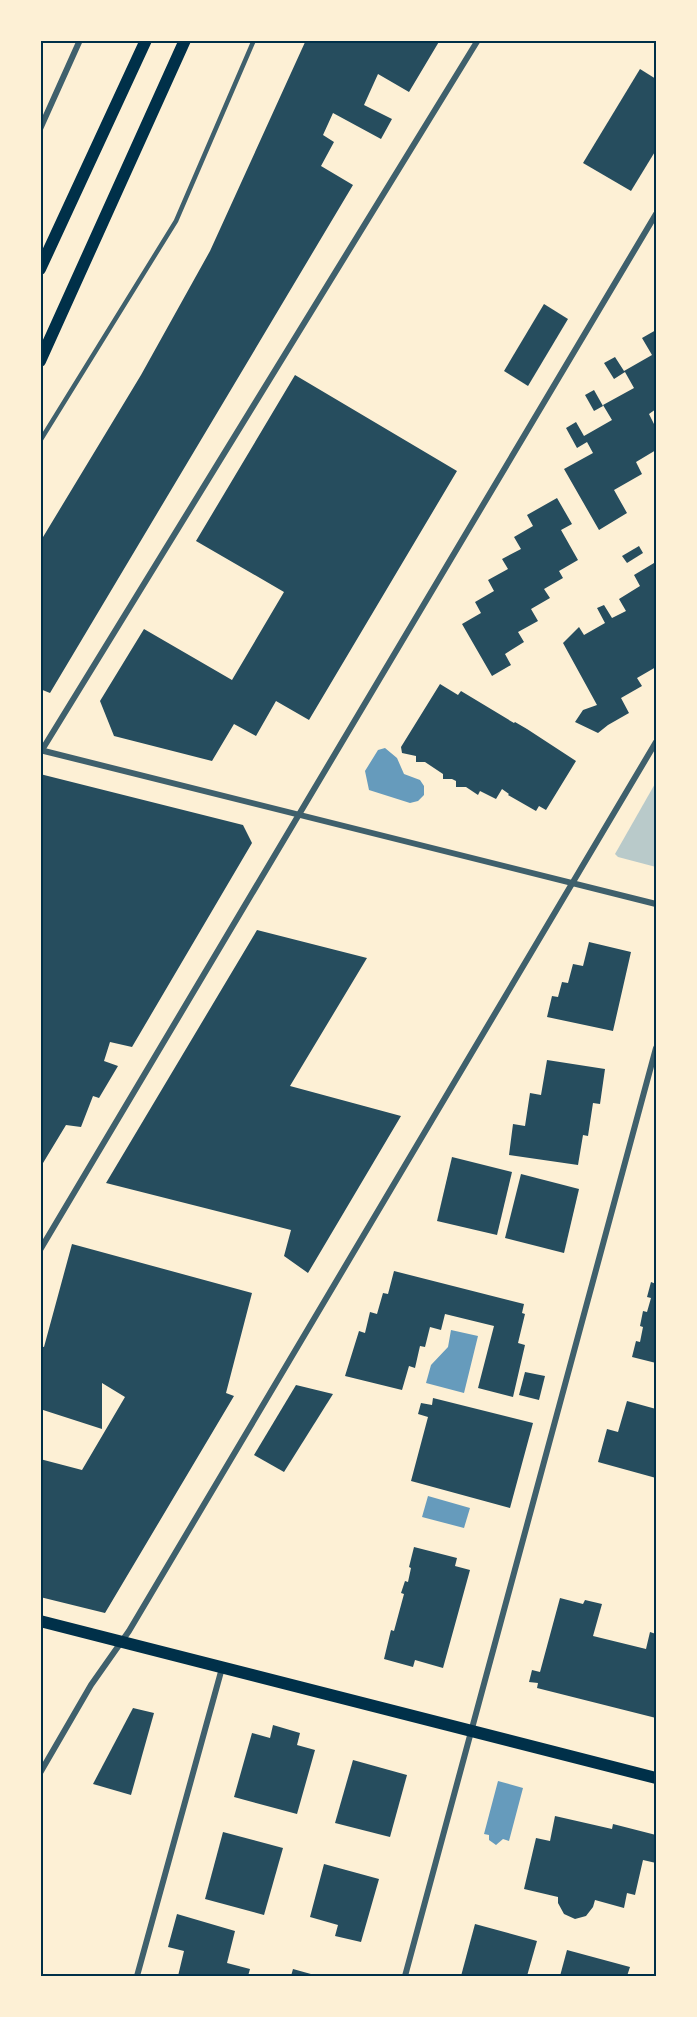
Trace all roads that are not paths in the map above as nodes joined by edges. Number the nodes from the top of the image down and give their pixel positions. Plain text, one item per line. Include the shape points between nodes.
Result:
1 (80, 40) edge
2 (146, 40) edge
3 (185, 40) edge
4 (254, 40) edge
5 (478, 40) edge
6 (40, 129) edge
7 (657, 214) edge
8 (40, 269) edge
9 (40, 361) edge
10 (40, 441) edge
11 (657, 742) edge
12 (41, 750) edge
13 (300, 815) junction
14 (572, 883) junction
15 (657, 904) edge
16 (657, 1048) edge
17 (40, 1250) edge
18 (40, 1621) edge
19 (122, 1642) junction
20 (222, 1667) junction
21 (472, 1731) junction
22 (40, 1773) edge
23 (657, 1778) edge
24 (137, 1977) edge
25 (405, 1977) edge

1 - 6 street
2 - 8 main road
3 - 9 main road
4 - 10 lane via 176,221
5 - 12 street
7 - 13 street
11 - 14 street
12 - 13 street
13 - 14 street
13 - 17 street
14 - 15 street
14 - 19 street
16 - 21 street
18 - 19 main road
19 - 20 main road
19 - 22 street via 91,1685
20 - 21 main road
20 - 24 street
21 - 23 main road
21 - 25 street

